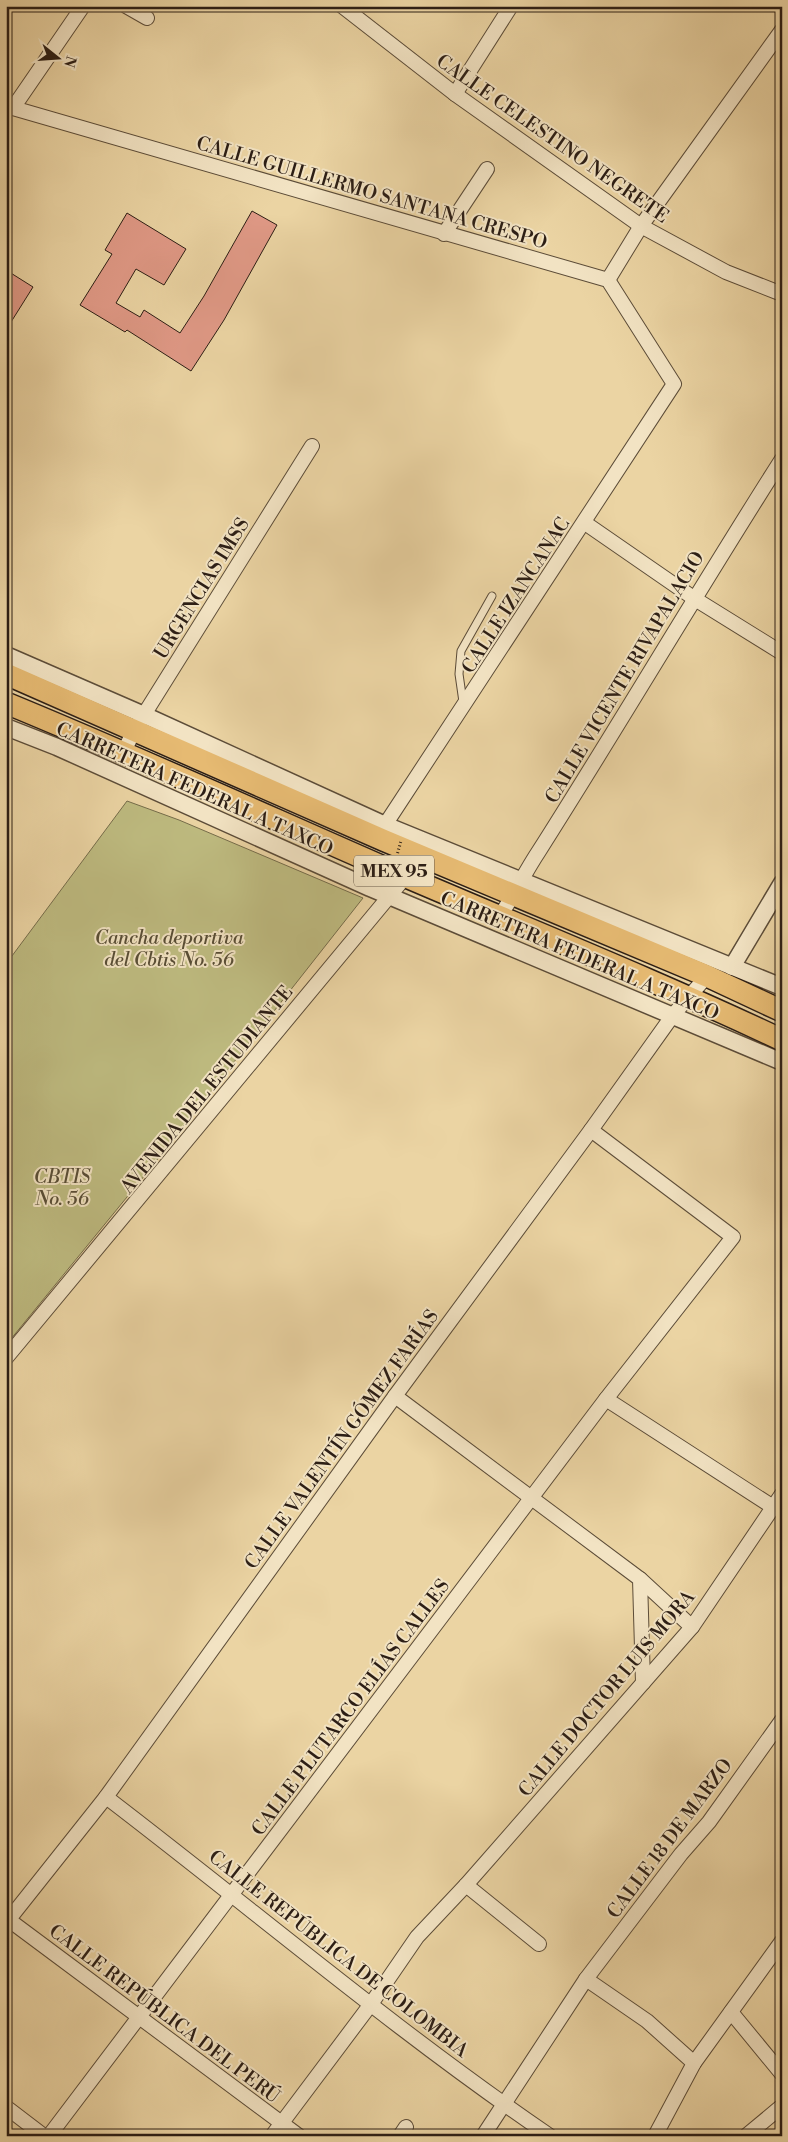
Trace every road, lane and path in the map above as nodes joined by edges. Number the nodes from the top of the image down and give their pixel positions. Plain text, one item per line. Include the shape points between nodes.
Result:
1 (83, 6) edge
2 (126, 6) edge
3 (342, 6) edge
4 (511, 6) edge
5 (147, 18) dead end
6 (782, 30) edge
7 (455, 94) junction
8 (10, 107) edge
9 (487, 169) dead end
10 (641, 226) junction
11 (444, 234) junction
12 (608, 280) junction
13 (782, 294) edge
14 (312, 446) dead end
15 (782, 460) edge
16 (585, 523) junction
17 (492, 596) dead end
18 (695, 599) junction
19 (782, 652) edge
20 (6, 655) edge
21 (6, 674) edge
22 (6, 703) edge
23 (464, 706) junction
24 (140, 722) junction
25 (6, 727) edge
26 (124, 752) junction
27 (323, 805) junction
28 (277, 820) junction
29 (385, 825) junction
30 (401, 841) dead end
31 (267, 842) junction
32 (428, 849) junction
33 (782, 883) edge
34 (394, 884) junction
35 (518, 889) junction
36 (565, 908) junction
37 (500, 916) junction
38 (550, 937) junction
39 (732, 967) junction
40 (707, 976) junction
41 (782, 987) edge
42 (690, 996) junction
43 (782, 1012) edge
44 (673, 1015) junction
45 (782, 1040) edge
46 (782, 1062) edge
47 (591, 1130) junction
48 (6, 1358) edge
49 (394, 1396) junction
50 (606, 1399) junction
51 (782, 1494) edge
52 (531, 1499) junction
53 (773, 1507) junction
54 (640, 1579) junction
55 (692, 1627) junction
56 (642, 1683) junction
57 (782, 1720) edge
58 (106, 1797) junction
59 (466, 1885) junction
60 (232, 1894) junction
61 (8, 1921) edge
62 (782, 1940) edge
63 (539, 1944) dead end
64 (586, 1979) junction
65 (371, 2004) junction
66 (731, 2012) junction
67 (140, 2015) junction
68 (694, 2064) junction
69 (782, 2074) edge
70 (504, 2104) junction
71 (782, 2106) edge
72 (6, 2107) edge
73 (281, 2123) junction
74 (44, 2136) edge
75 (48, 2136) edge
76 (272, 2136) edge
77 (299, 2136) edge
78 (483, 2136) edge
79 (550, 2136) edge
80 (654, 2136) edge
81 (746, 2136) edge

1 - 8 street
2 - 5 street
3 - 7 street, CALLE CELESTINO NEGRETE
4 - 7 street
6 - 10 street
7 - 10 street, CALLE CELESTINO NEGRETE
8 - 11 street, CALLE GUILLERMO SANTANA CRESPO via 325,196
9 - 11 street
10 - 12 street
10 - 13 street, CALLE CELESTINO NEGRETE via 726,272
11 - 12 street, CALLE GUILLERMO SANTANA CRESPO
12 - 16 street, CALLE IZANCANAC via 674,384
14 - 24 street, URGENCIAS IMSS
15 - 18 street, CALLE VICENTE RIVAPALACIO
16 - 18 street
16 - 23 street, CALLE IZANCANAC
17 - 23 lane via 461,651 459,674
18 - 19 street
18 - 35 street, CALLE VICENTE RIVAPALACIO
20 - 24 street
21 - 24 main road, MEX 95
22 - 26 main road, MEX 95
23 - 29 street, CALLE IZANCANAC
24 - 26 street, URGENCIAS IMSS
24 - 27 main road, MEX 95
25 - 31 street, CARRETERA FEDERAL A TAXCO
26 - 28 main road, MEX 95
27 - 29 street
27 - 32 main road, MEX 95
28 - 31 street
28 - 34 main road, MEX 95
29 - 32 street
30 - 34 path, bridge
31 - 34 street, CARRETERA FEDERAL A TAXCO
32 - 34 street, AVENIDA DEL ESTUDIANTE
32 - 35 main road, MEX 95
33 - 39 street
34 - 37 main road, MEX 95
34 - 44 street, CARRETERA FEDERAL A TAXCO
34 - 48 street, AVENIDA DEL ESTUDIANTE
35 - 36 main road, MEX 95
35 - 37 street, CALLE VICENTE RIVAPALACIO
36 - 38 street
36 - 39 street
36 - 40 main road, MEX 95
37 - 38 main road, MEX 95
38 - 42 main road, MEX 95
39 - 41 street
40 - 42 street, CALLE VALENTÍN GÓMEZ FARÍAS
40 - 43 main road, MEX 95
42 - 44 street, CALLE VALENTÍN GÓMEZ FARÍAS
42 - 45 main road, MEX 95
44 - 46 street, CARRETERA FEDERAL A TAXCO
44 - 47 street, CALLE VALENTÍN GÓMEZ FARÍAS
47 - 49 street, CALLE VALENTÍN GÓMEZ FARÍAS
47 - 50 street, CALLE PLUTARCO ELÍAS CALLES via 733,1237
49 - 52 street
49 - 58 street, CALLE VALENTÍN GÓMEZ FARÍAS
50 - 52 street, CALLE PLUTARCO ELÍAS CALLES
50 - 53 street
51 - 53 street, CALLE DOCTOR LUIS MORA
52 - 54 street
52 - 60 street, CALLE PLUTARCO ELÍAS CALLES
53 - 55 street, CALLE DOCTOR LUIS MORA
54 - 55 street
54 - 56 street
55 - 56 street, CALLE DOCTOR LUIS MORA
56 - 59 street, CALLE DOCTOR LUIS MORA
57 - 64 street, CALLE 18 DE MARZO via 710,1822 681,1854
58 - 60 street, CALLE REPÚBLICA DE COLOMBIA
58 - 61 street, CALLE VALENTÍN GÓMEZ FARÍAS
59 - 63 street
59 - 65 street, CALLE DOCTOR LUIS MORA via 417,1937
60 - 65 street, CALLE REPÚBLICA DE COLOMBIA
60 - 67 street, CALLE PLUTARCO ELÍAS CALLES
61 - 67 street, CALLE REPÚBLICA DEL PERÚ
62 - 66 street
64 - 68 street via 647,2021
64 - 70 street, CALLE 18 DE MARZO
65 - 70 street, CALLE REPÚBLICA DE COLOMBIA
65 - 73 street, CALLE DOCTOR LUIS MORA
66 - 68 street
66 - 69 street
67 - 73 street, CALLE REPÚBLICA DEL PERÚ
67 - 75 street, CALLE PLUTARCO ELÍAS CALLES
68 - 80 street
70 - 78 street, CALLE 18 DE MARZO
70 - 79 street, CALLE REPÚBLICA DE COLOMBIA
71 - 81 street
72 - 74 street
73 - 76 street, CALLE DOCTOR LUIS MORA
73 - 77 street, CALLE REPÚBLICA DEL PERÚ

